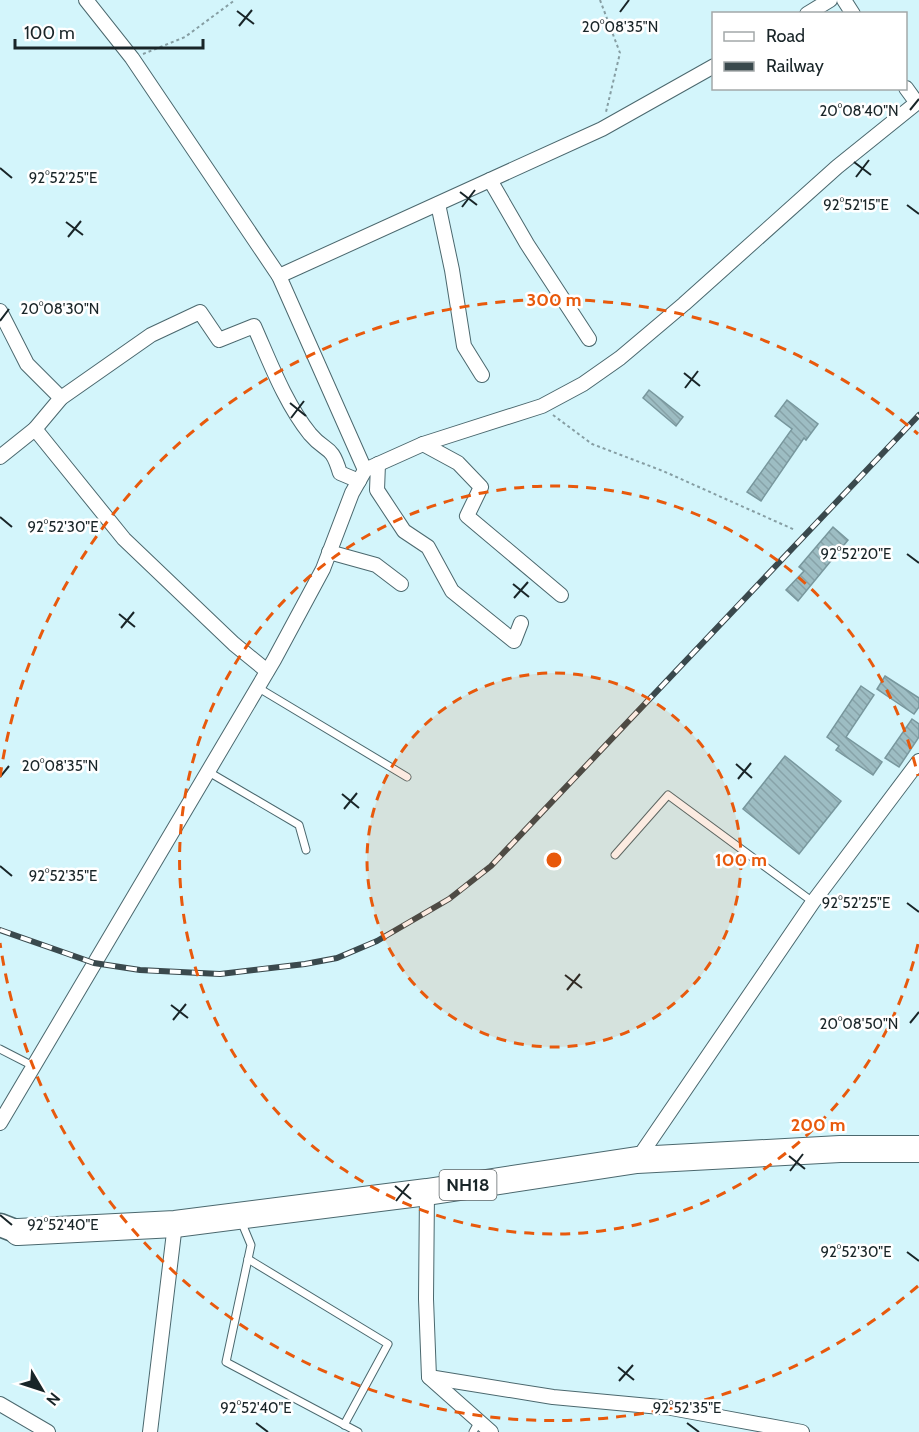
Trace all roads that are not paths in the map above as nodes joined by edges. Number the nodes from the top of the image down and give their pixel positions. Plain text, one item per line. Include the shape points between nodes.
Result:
1 (87, 0) edge
2 (830, 0) edge
3 (810, 12) edge
4 (712, 67) edge
5 (907, 89) edge
6 (918, 102) edge
7 (490, 180) junction
8 (438, 204) junction
9 (279, 276) junction
10 (0, 311) edge
11 (589, 339) dead end
12 (482, 375) dead end
13 (61, 398) junction
14 (35, 429) junction
15 (423, 444) junction
16 (0, 457) edge
17 (378, 464) junction
18 (362, 476) junction
19 (329, 552) junction
20 (401, 584) dead end
21 (561, 595) dead end
22 (521, 623) dead end
23 (267, 671) junction
24 (257, 687) junction
25 (919, 761) edge
26 (207, 771) junction
27 (407, 777) dead end
28 (306, 850) dead end
29 (615, 855) dead end
30 (813, 902) junction
31 (0, 1049) edge
32 (33, 1066) junction
33 (0, 1123) edge
34 (919, 1149) edge
35 (637, 1160) junction
36 (427, 1192) junction
37 (239, 1216) junction
38 (175, 1224) junction
39 (6, 1231) edge
40 (248, 1259) junction
41 (429, 1377) junction
42 (0, 1404) edge
43 (154, 1404) junction
44 (344, 1425) junction
45 (476, 1426) edge
46 (47, 1432) edge
47 (141, 1432) edge
48 (150, 1432) edge
49 (358, 1432) edge
50 (491, 1432) edge
51 (802, 1432) edge

1 - 9 street via 132,58
2 - 3 street
4 - 7 street via 602,129
5 - 6 street
6 - 15 street via 837,167 620,358 583,384 542,406
7 - 8 street
7 - 11 street
8 - 9 street
8 - 12 street via 464,346
9 - 18 street
10 - 13 street via 27,363
13 - 14 street
13 - 18 street via 151,335 200,312 219,340 254,326 283,390 311,435 334,453 340,473
14 - 16 street
14 - 23 street via 124,539
15 - 17 street
15 - 21 street via 458,463 482,488 466,516
17 - 18 street
17 - 22 street via 377,490 404,531 428,547 452,591 514,641
18 - 19 street
19 - 20 street via 376,565
19 - 23 street
23 - 24 street
24 - 26 street
24 - 27 lane
25 - 30 street
26 - 28 lane via 299,825
26 - 32 street
29 - 30 lane via 668,795
30 - 35 street
31 - 32 lane
32 - 33 street
34 - 35 highway, NH18 via 840,1149
35 - 36 highway, NH18
36 - 37 highway, NH18
36 - 41 street
37 - 38 highway, NH18
37 - 40 lane via 251,1245
38 - 39 highway, NH18
38 - 43 street
40 - 44 lane via 226,1362
40 - 44 lane via 388,1344
41 - 45 street
41 - 51 street via 554,1397 671,1408
42 - 46 street
43 - 47 street
43 - 48 street
44 - 49 lane
45 - 50 street

